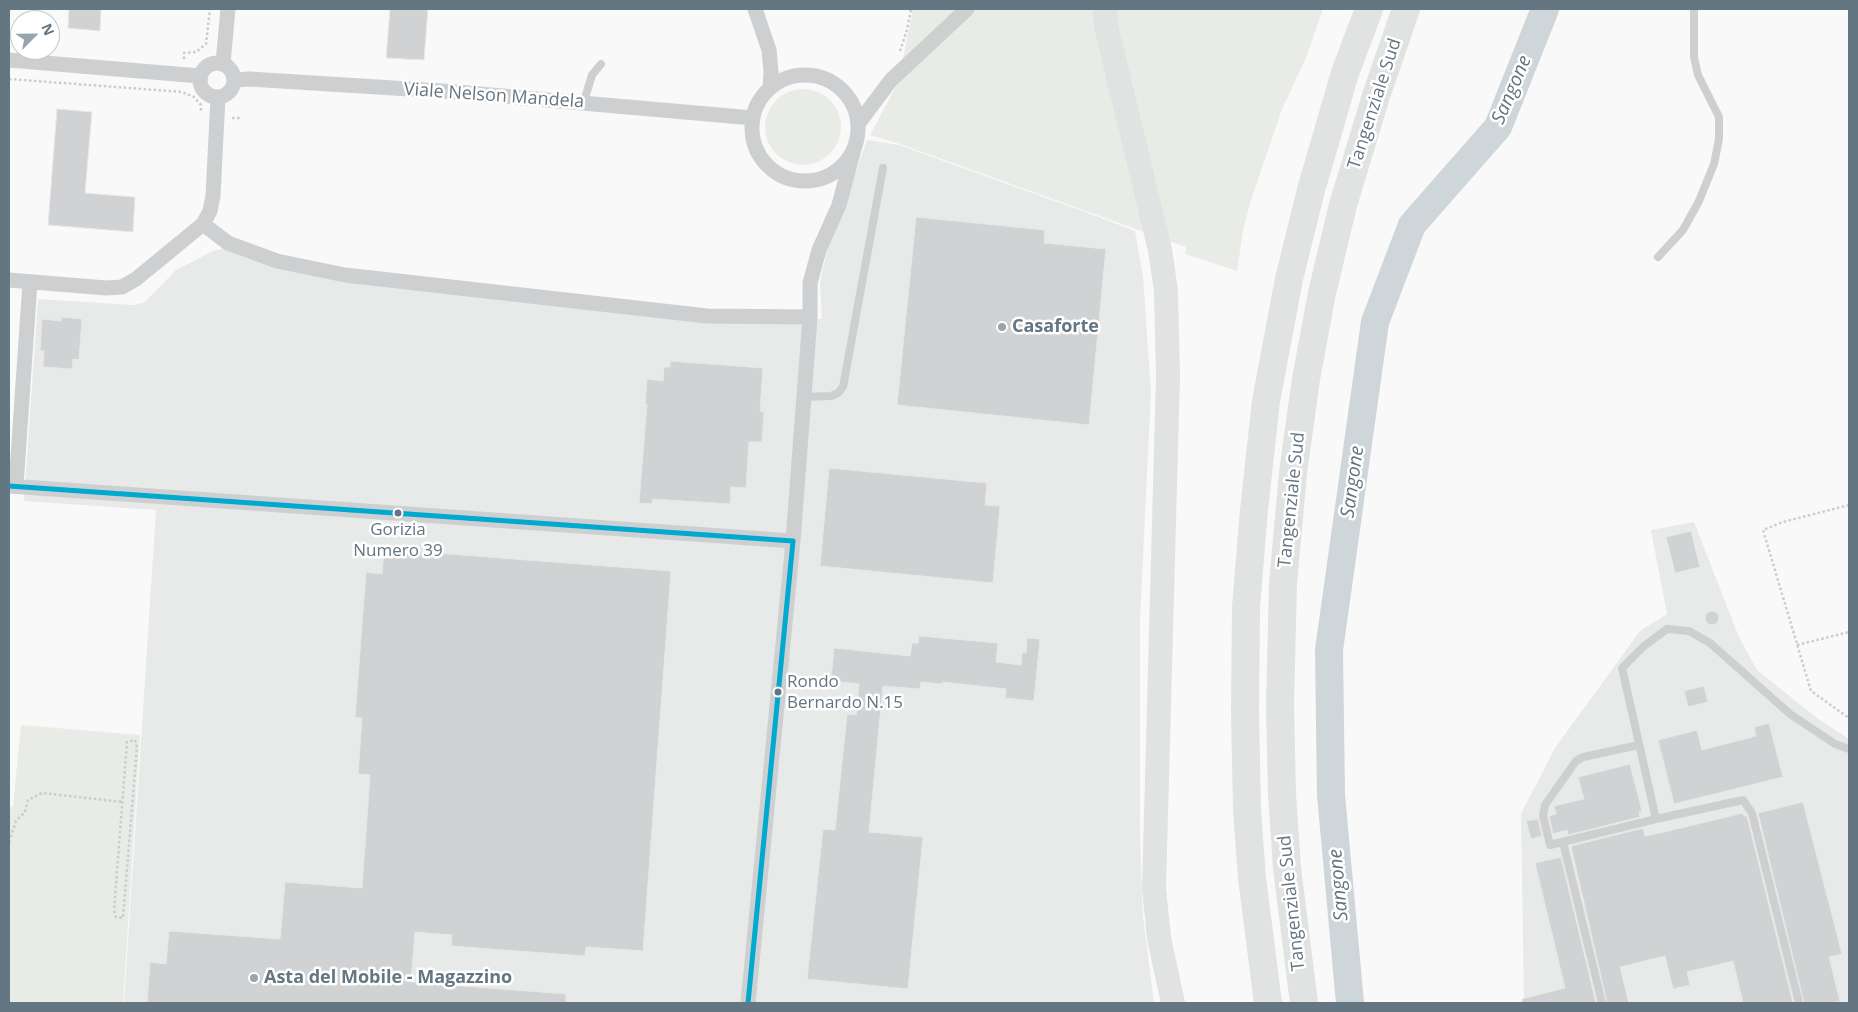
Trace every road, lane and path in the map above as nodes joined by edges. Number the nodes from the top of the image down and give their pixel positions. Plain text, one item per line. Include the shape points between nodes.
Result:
1 (210, 9) edge
2 (228, 9) edge
3 (755, 9) edge
4 (910, 9) edge
5 (967, 9) edge
6 (1368, 9) edge
7 (1406, 9) edge
8 (1694, 9) edge
9 (1102, 14) edge
10 (9, 60) edge
11 (223, 63) junction
12 (601, 64) dead end
13 (183, 75) junction
14 (200, 76) junction
15 (9, 79) edge
16 (235, 80) junction
17 (891, 80) junction
18 (770, 88) junction
19 (182, 92) junction
20 (218, 97) junction
21 (578, 102) junction
22 (218, 117) junction
23 (240, 118) dead end
24 (753, 118) junction
25 (858, 124) junction
26 (854, 149) junction
27 (883, 168) dead end
28 (203, 224) junction
29 (1658, 257) dead end
30 (9, 280) edge
31 (30, 282) junction
32 (810, 317) junction
33 (804, 397) junction
34 (12, 486) edge
35 (1849, 505) edge
36 (793, 541) junction
37 (1849, 632) edge
38 (1797, 645) junction
39 (1849, 718) edge
40 (1639, 745) junction
41 (1849, 749) edge
42 (123, 802) junction
43 (1656, 819) junction
44 (9, 842) edge
45 (1563, 842) junction
46 (748, 1003) edge
47 (1173, 1003) edge
48 (1268, 1003) edge
49 (1304, 1003) edge
50 (1602, 1003) edge
51 (1799, 1003) edge

1 - 13 path via 206,44 196,52 184,53
2 - 11 street
3 - 18 street via 769,50
4 - 17 path via 907,30
5 - 17 street
6 - 48 highway, Tangenziale Sud via 1345,73 1289,279 1266,402 1254,510 1246,607 1247,810
7 - 49 highway, Tangenziale Sud via 1343,205 1306,379 1293,474 1283,584 1280,706 1286,868
8 - 29 lane via 1694,57 1698,75 1719,117 1719,139 1714,164 1699,201 1683,230
9 - 47 main road via 1160,250 1166,290 1168,376 1154,888 1159,938
10 - 13 street
11 - 14 street via 211,63
11 - 16 street via 232,70
12 - 21 lane via 592,75 585,98
13 - 14 street
13 - 19 path
14 - 20 street via 204,91
15 - 19 path
16 - 20 street via 228,94
16 - 21 street, Viale Nelson Mandela
17 - 25 street
18 - 24 street via 759,102
18 - 25 street via 799,75 831,81 844,91 853,105
19 - 22 path via 194,97 200,105 201,116
20 - 22 street
21 - 24 street, Viale Nelson Mandela
22 - 23 path
22 - 28 street via 213,196
24 - 26 street via 752,134 757,151 773,170 796,181 813,181 829,176 840,169
25 - 26 street
26 - 32 street via 839,205 819,250 810,283
27 - 33 lane via 842,386 831,396
28 - 31 street via 122,287
28 - 32 street via 228,242 276,261 345,275 707,316
30 - 31 street
31 - 34 street
32 - 33 street
33 - 36 street
34 - 36 street
35 - 38 path via 1763,530
36 - 46 street
37 - 38 path
38 - 39 path via 1811,692
40 - 41 lane via 1622,668 1666,629 1689,631 1710,644 1790,714 1835,744
40 - 43 lane
40 - 45 lane via 1576,761 1545,805 1543,816 1550,845
42 - 42 path via 114,910 116,918 123,918 135,740 127,742
42 - 44 path via 42,793 28,800
43 - 45 lane
43 - 51 lane via 1743,800 1747,805 1752,813
45 - 50 lane

